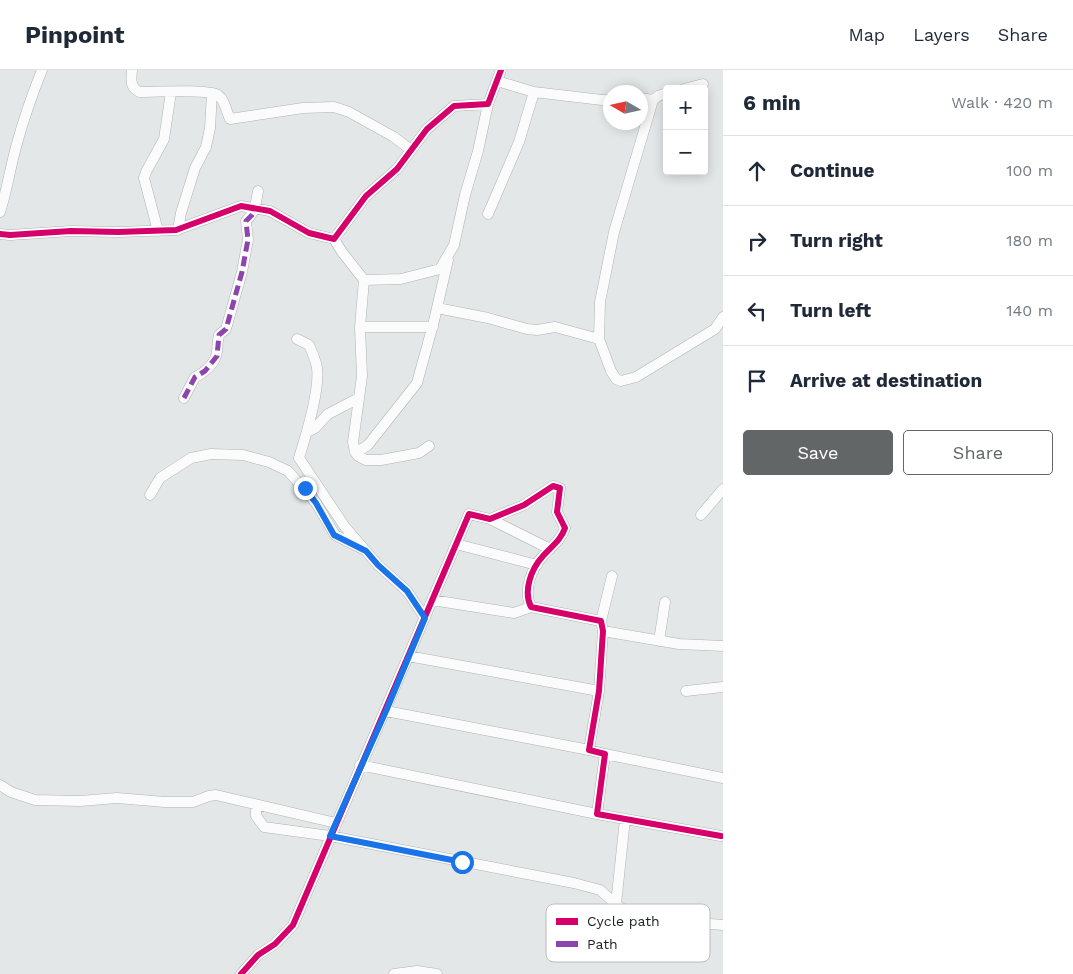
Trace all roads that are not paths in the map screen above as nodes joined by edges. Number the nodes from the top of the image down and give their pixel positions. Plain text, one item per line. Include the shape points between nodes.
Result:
1 (42, 70) edge
2 (132, 70) edge
3 (501, 70) edge
4 (497, 81) junction
5 (703, 84) dead end
6 (699, 85) edge
7 (170, 92) junction
8 (534, 92) junction
9 (212, 93) junction
10 (663, 94) edge
11 (648, 99) edge
12 (603, 100) edge
13 (653, 100) junction
14 (488, 104) junction
15 (411, 150) junction
16 (258, 191) dead end
17 (256, 208) junction
18 (0, 212) edge
19 (488, 214) dead end
20 (178, 230) junction
21 (158, 231) junction
22 (0, 234) edge
23 (334, 239) junction
24 (450, 252) junction
25 (364, 280) junction
26 (437, 308) junction
27 (723, 317) edge
28 (360, 327) junction
29 (433, 327) junction
30 (297, 339) dead end
31 (599, 339) junction
32 (184, 398) dead end
33 (359, 398) junction
34 (307, 432) junction
35 (429, 446) dead end
36 (356, 453) junction
37 (723, 489) edge
38 (150, 495) dead end
39 (701, 515) dead end
40 (490, 519) junction
41 (456, 544) junction
42 (550, 549) junction
43 (366, 551) junction
44 (537, 565) junction
45 (612, 576) dead end
46 (432, 600) junction
47 (665, 602) dead end
48 (531, 607) junction
49 (425, 618) junction
50 (602, 626) junction
51 (659, 641) junction
52 (723, 646) edge
53 (408, 656) junction
54 (723, 687) edge
55 (599, 691) junction
56 (686, 691) dead end
57 (386, 711) junction
58 (589, 750) junction
59 (605, 754) junction
60 (360, 765) junction
61 (723, 778) edge
62 (0, 785) edge
63 (256, 805) junction
64 (597, 814) junction
65 (625, 819) junction
66 (336, 823) junction
67 (330, 836) junction
68 (721, 836) dead end
69 (616, 904) joint
70 (710, 924) edge
71 (723, 925) edge
72 (240, 974) edge
73 (394, 974) edge
74 (437, 974) edge

1 - 18 street via 29,103
2 - 7 street via 134,90
3 - 4 street
4 - 8 street
4 - 14 street
5 - 6 street
7 - 9 street
7 - 21 street via 164,139 144,178
8 - 12 street
8 - 19 street via 519,142
9 - 15 street via 223,101 230,119 303,108 334,107 394,137
9 - 20 street via 206,147 195,168 180,213
10 - 13 street
11 - 13 street
13 - 31 street via 614,232 600,302
14 - 15 street via 454,106 426,129
14 - 24 street
15 - 23 street via 398,169 366,196
16 - 17 street
17 - 20 street via 240,206
17 - 23 street via 270,211 309,233
17 - 32 street via 246,222 248,240 242,272 226,329 219,335 217,356 191,382
20 - 21 street
21 - 22 street
23 - 25 street
24 - 25 street via 440,269 401,279
24 - 26 street
25 - 28 street
26 - 29 street
26 - 31 street via 527,329 555,327
27 - 31 street via 699,338 636,377 621,381 611,371
28 - 29 street
28 - 33 street via 362,376
29 - 36 street via 417,383 368,445
30 - 34 street via 309,345 317,368
33 - 34 street via 328,414
33 - 36 street via 353,442
34 - 43 street via 300,458 345,527
35 - 36 street via 419,453 381,460 366,460
37 - 39 street
38 - 43 street via 160,478 191,458 211,454 243,455 288,471 316,503 334,535
40 - 41 street via 469,514
40 - 42 street
40 - 42 street via 524,505 553,486 560,488 556,512 565,528 562,537
41 - 44 street
41 - 46 street
42 - 44 street
43 - 49 street via 407,591
44 - 48 street via 529,580 527,599
45 - 50 street
46 - 48 street via 514,613
46 - 49 street
47 - 51 street
48 - 50 street
49 - 53 street
50 - 51 street
50 - 55 street
51 - 52 street
53 - 55 street
53 - 57 street
54 - 56 street
55 - 58 street
57 - 58 street
57 - 60 street
58 - 59 street
59 - 61 street
59 - 64 street
60 - 64 street
60 - 66 street
62 - 63 street via 35,800 117,798 193,802 216,796
63 - 66 street
63 - 67 street via 256,816 264,827
64 - 65 street
65 - 68 street
65 - 69 street
66 - 67 street
67 - 69 street via 574,883 600,890
67 - 72 street via 293,925
70 - 71 street
73 - 74 street via 417,971

